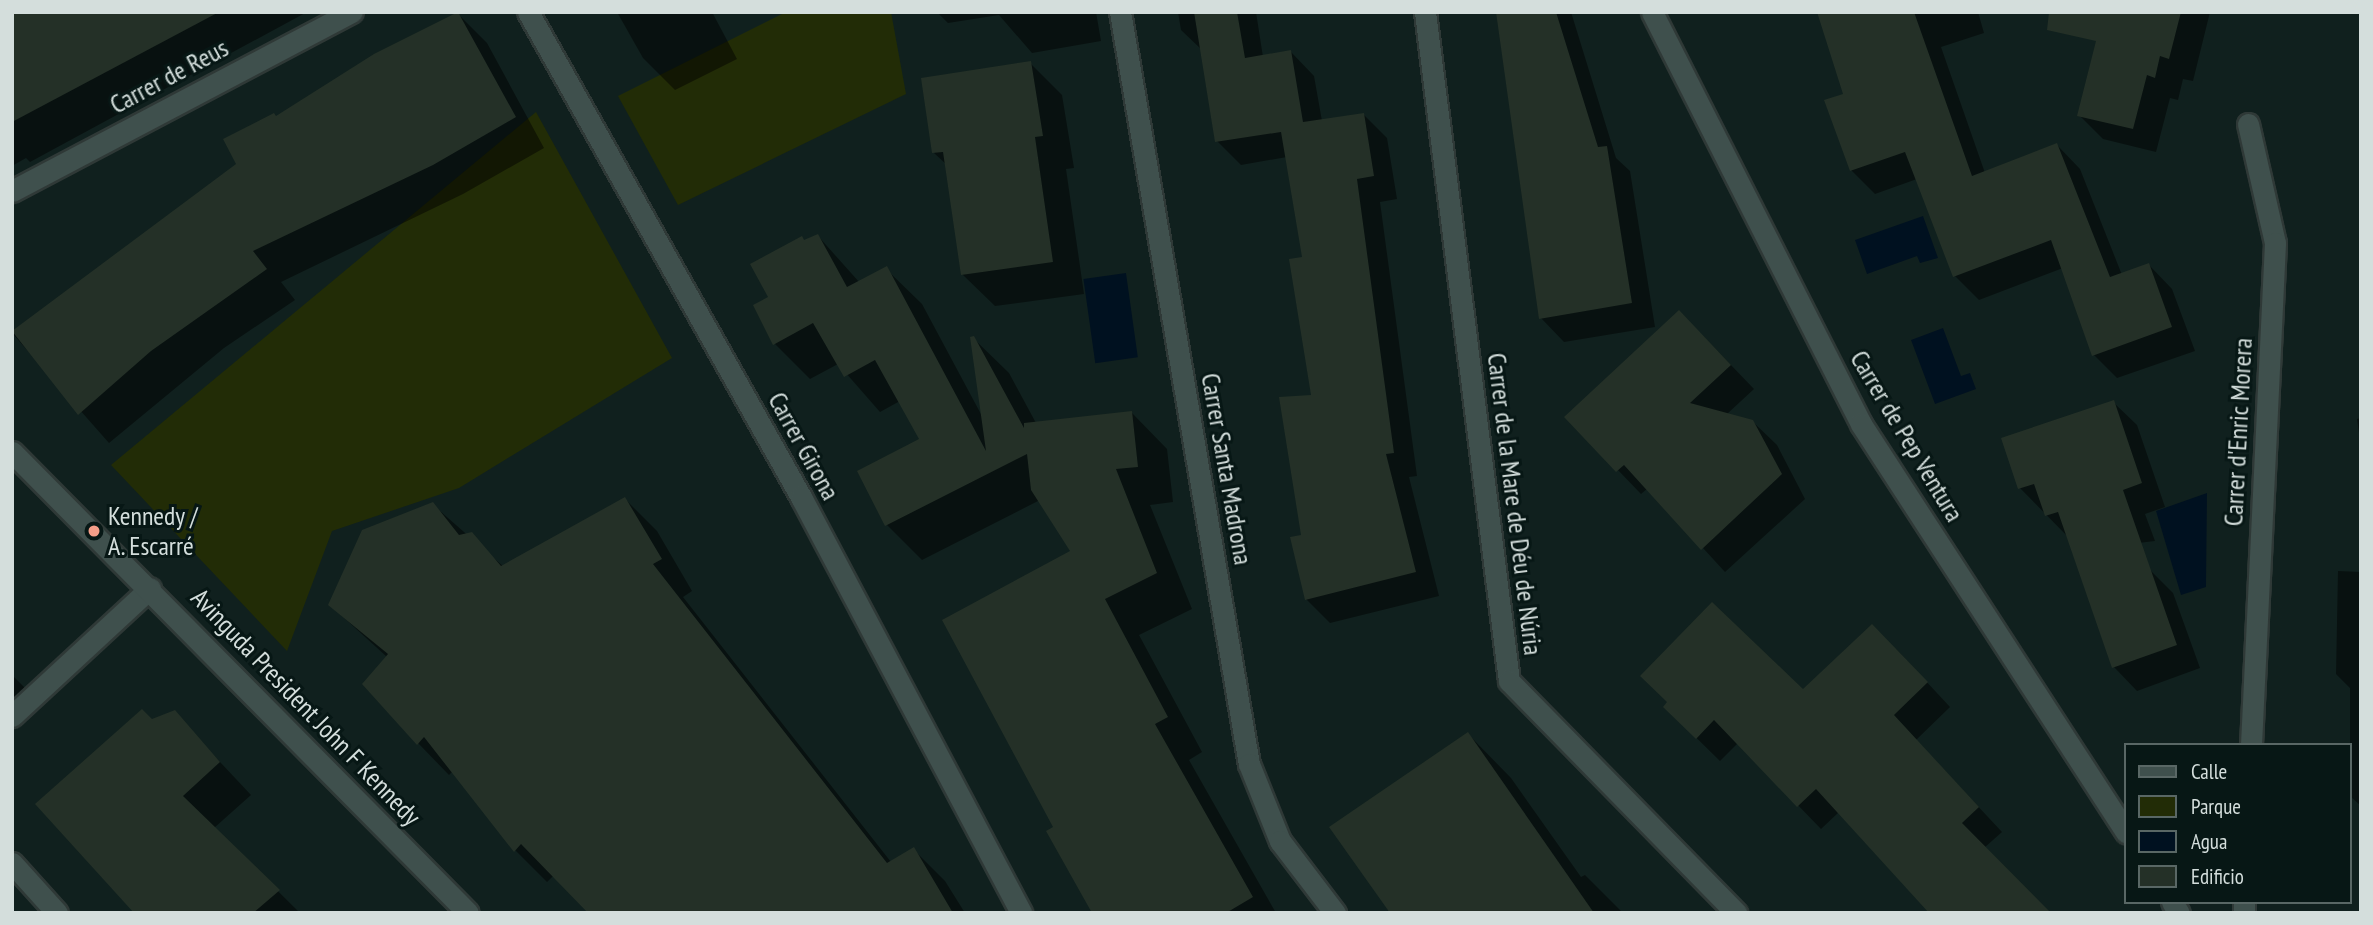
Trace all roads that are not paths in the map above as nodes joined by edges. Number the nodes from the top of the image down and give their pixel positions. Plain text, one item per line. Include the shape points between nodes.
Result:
1 (352, 12) edge
2 (528, 12) edge
3 (1120, 12) edge
4 (1424, 12) edge
5 (1653, 12) edge
6 (2248, 124) dead end
7 (12, 191) edge
8 (12, 452) edge
9 (150, 588) junction
10 (12, 716) edge
11 (2251, 743) edge
12 (2124, 829) edge
13 (12, 863) edge
14 (57, 913) edge
15 (468, 913) edge
16 (1021, 913) edge
17 (1335, 913) edge
18 (1737, 913) edge

1 - 7 street, Carrer de Reus
2 - 16 street, Carrer Girona via 801,497
3 - 17 street, Carrer Santa Madrona via 1249,764 1280,841
4 - 18 street, Carrer de la Mare de Déu de Núria via 1509,681
5 - 12 street, Carrer de Pep Ventura via 1861,424
6 - 11 street, Carrer d'Enric Morera via 2275,243
8 - 9 street, Avinguda President John F Kennedy
9 - 10 street
9 - 15 street, Avinguda President John F Kennedy
13 - 14 street

